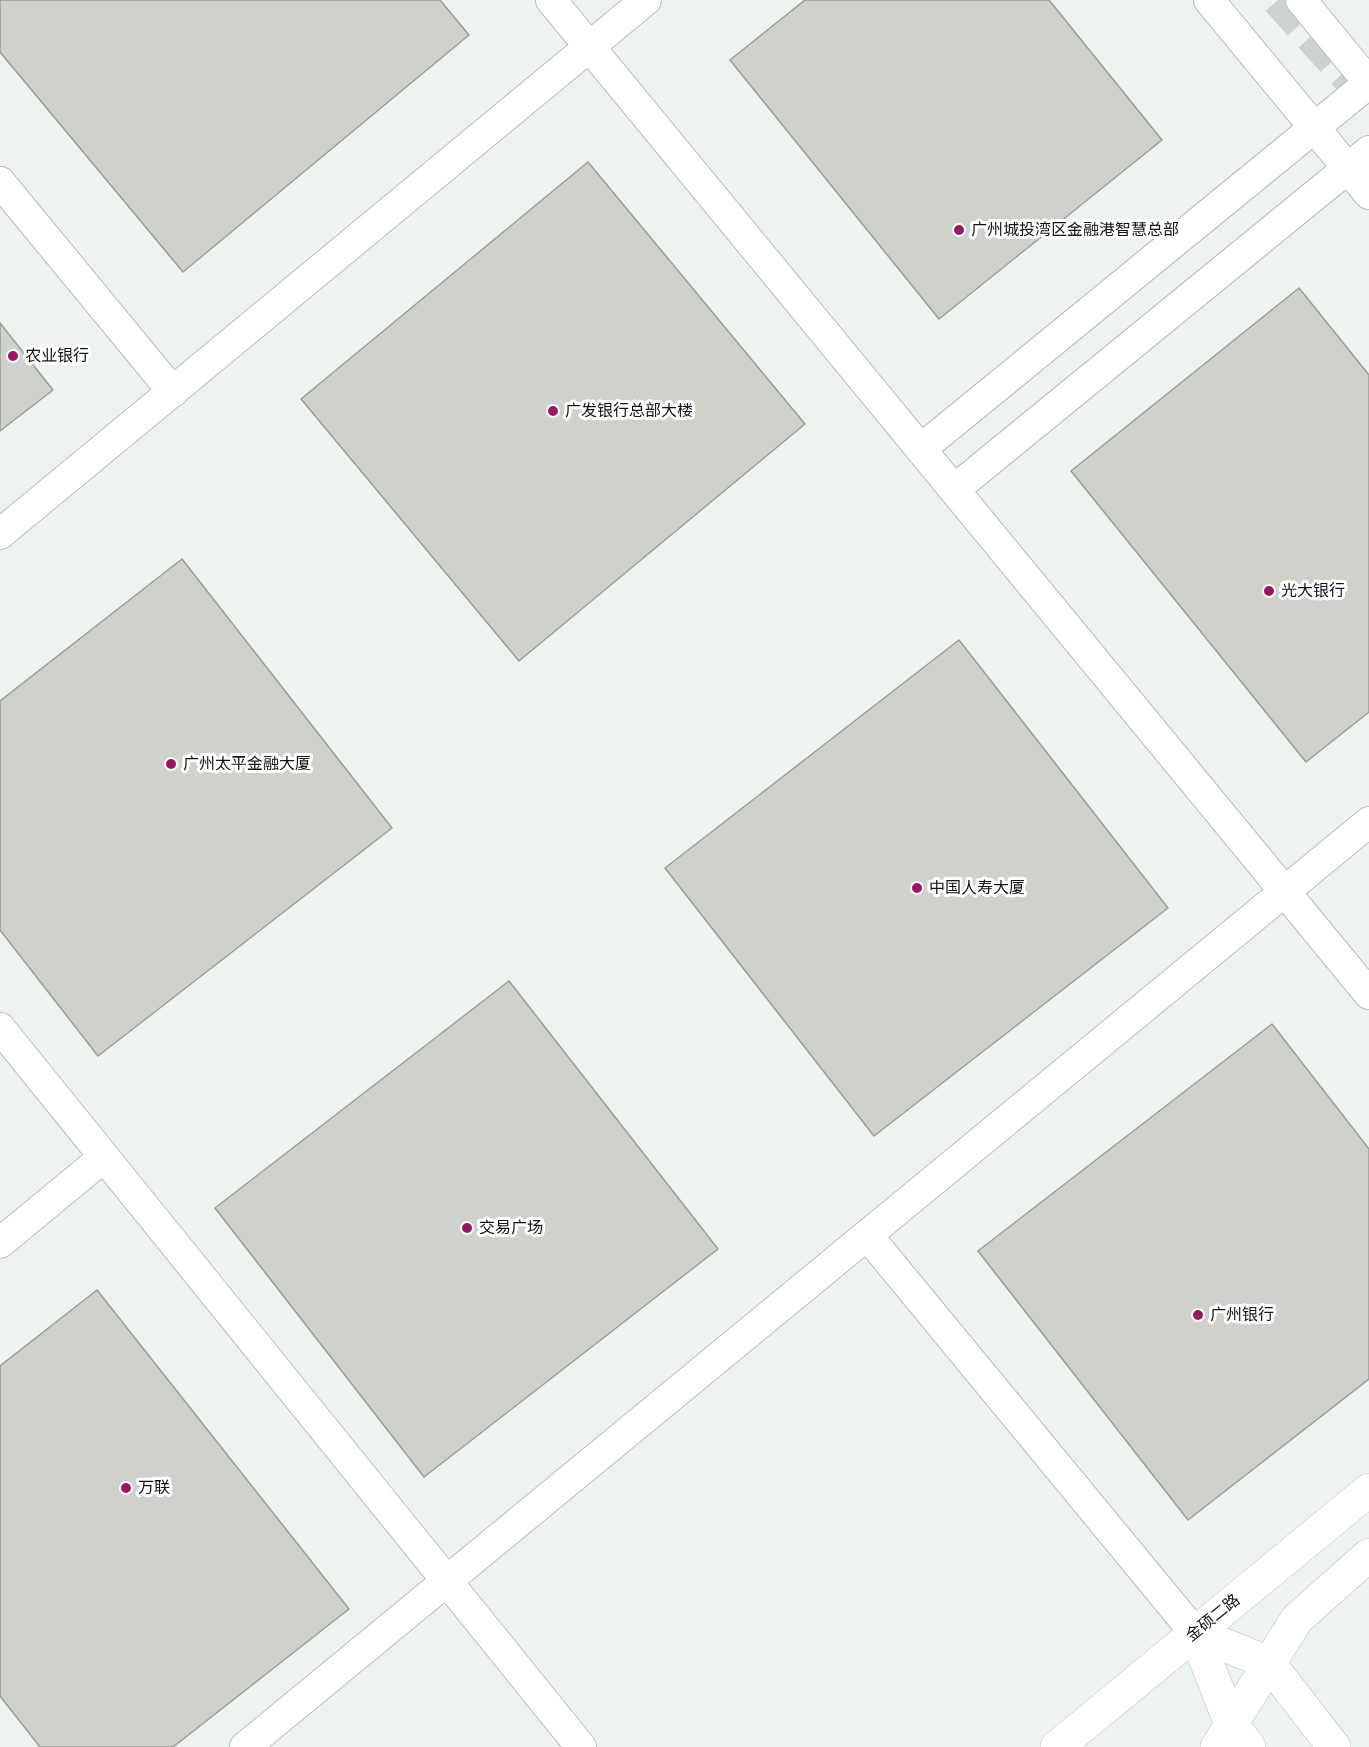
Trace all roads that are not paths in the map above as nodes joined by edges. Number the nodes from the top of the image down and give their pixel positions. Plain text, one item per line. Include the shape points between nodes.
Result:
1 (551, 0) edge
2 (646, 0) edge
3 (1209, 0) edge
4 (1301, 0) edge
5 (590, 47) junction
6 (1369, 83) edge
7 (1314, 127) junction
8 (1358, 159) edge
9 (0, 182) edge
10 (1369, 194) edge
11 (173, 392) junction
12 (921, 449) junction
13 (955, 489) junction
14 (0, 534) edge
15 (1369, 822) edge
16 (1285, 891) junction
17 (1369, 994) edge
18 (0, 1028) edge
19 (104, 1157) junction
20 (867, 1235) junction
21 (0, 1243) edge
22 (1369, 1490) edge
23 (1369, 1554) edge
24 (447, 1581) junction
25 (1195, 1634) junction
26 (1269, 1663) junction
27 (1232, 1739) edge
28 (245, 1747) edge
29 (581, 1747) edge
30 (1058, 1747) edge
31 (1334, 1747) edge

1 - 5 street
2 - 5 street
3 - 7 street
4 - 6 street
5 - 11 street
5 - 12 street
6 - 7 street
7 - 8 street
7 - 12 street
8 - 10 street
8 - 13 street
9 - 11 street
11 - 14 street
12 - 13 street
13 - 16 street
15 - 16 street
16 - 17 street
16 - 20 street
18 - 19 street
19 - 21 street
19 - 24 street
20 - 24 street
20 - 25 street
22 - 25 street, 金硕二路
23 - 26 street via 1306,1609
24 - 28 street
24 - 29 street
25 - 26 street
25 - 27 street
25 - 30 street, 金硕二路
26 - 27 street
26 - 31 street

